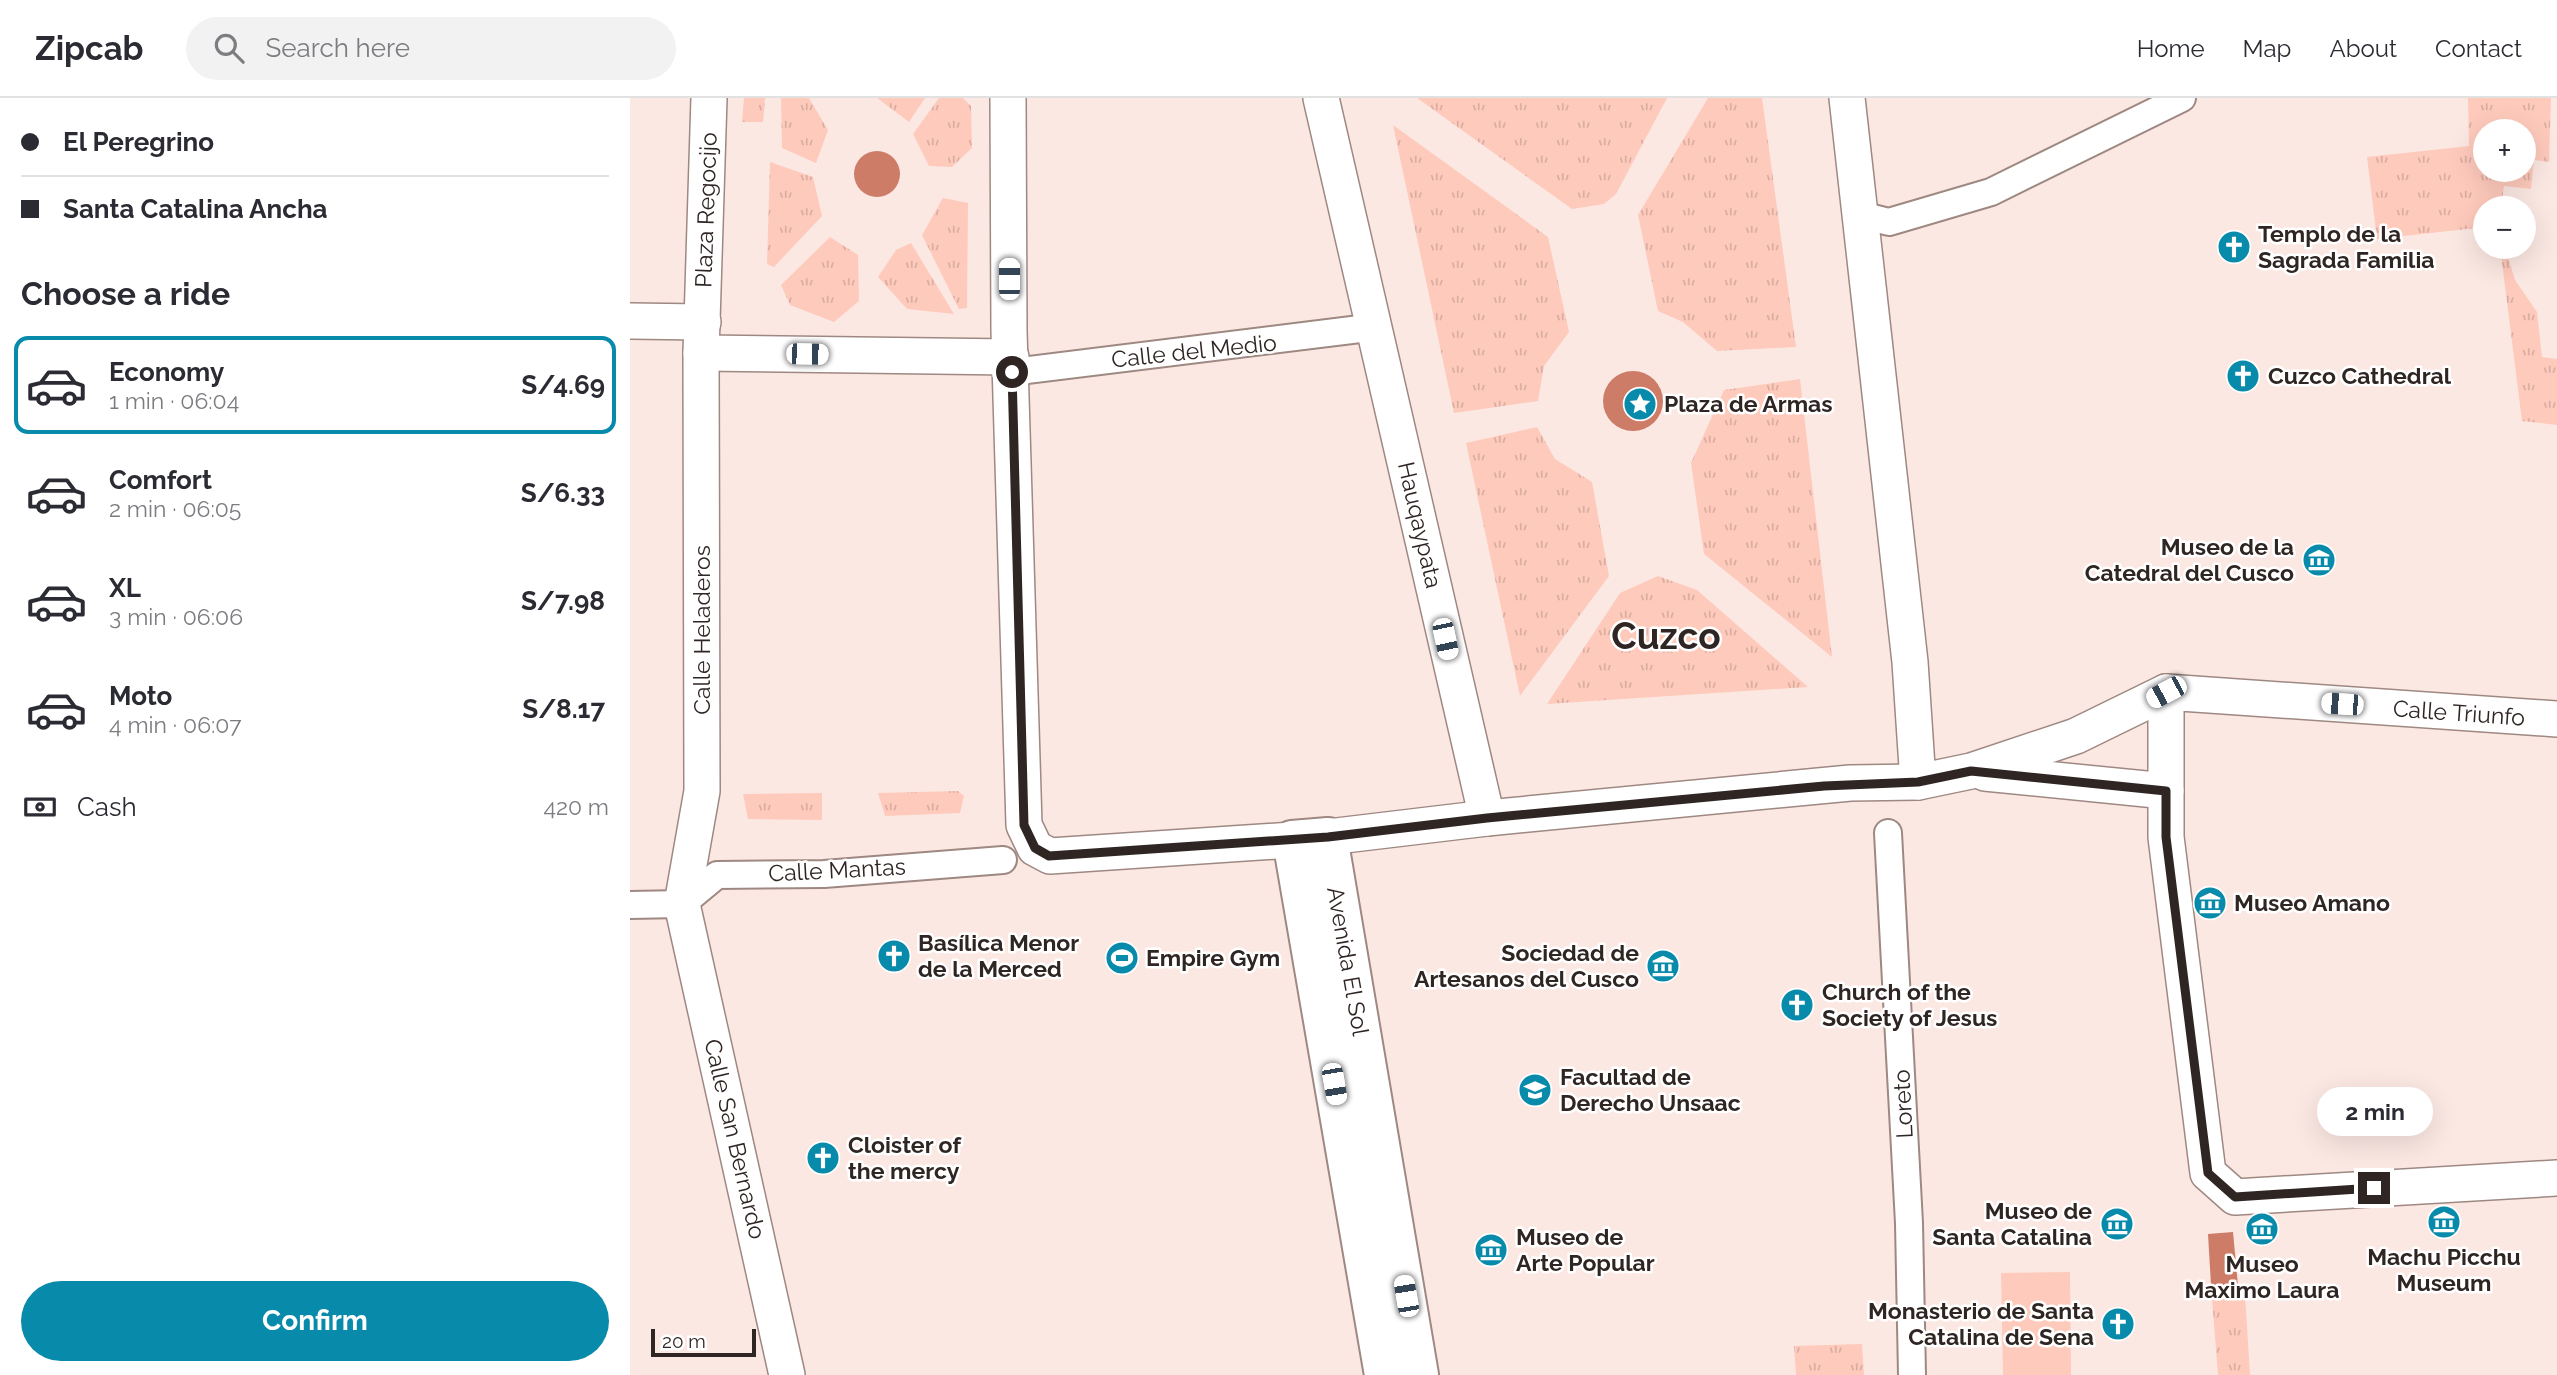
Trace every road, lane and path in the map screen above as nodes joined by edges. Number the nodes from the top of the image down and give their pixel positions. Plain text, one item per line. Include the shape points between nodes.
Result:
1 (709, 98) edge
2 (1009, 98) edge
3 (1321, 98) edge
4 (1847, 98) edge
5 (2182, 98) edge
6 (1861, 215) junction
7 (630, 321) edge
8 (1376, 327) junction
9 (702, 338) junction
10 (1012, 364) junction
11 (2166, 692) junction
12 (2557, 719) edge
13 (1971, 771) junction
14 (1918, 782) junction
15 (2166, 791) junction
16 (1487, 818) junction
17 (1888, 833) dead end
18 (1310, 839) junction
19 (1003, 860) dead end
20 (682, 904) junction
21 (630, 905) edge
22 (2557, 1178) edge
23 (788, 1375) edge
24 (1384, 1375) edge
25 (1419, 1375) edge
26 (1912, 1375) edge

1 - 9 street, Plaza Regocijo
2 - 10 street
3 - 8 street, Hauqaypata
4 - 6 street
5 - 6 street via 1991,192 1889,222
6 - 14 street via 1910,662
7 - 9 street
8 - 10 street, Calle del Medio
8 - 16 street, Hauqaypata
9 - 10 street
9 - 20 street, Calle Heladeros via 703,771
10 - 18 street via 1024,825 1035,848 1049,856
11 - 12 street, Calle Triunfo
11 - 13 street via 2076,736
11 - 15 street
13 - 14 street
13 - 15 street
14 - 16 street via 1850,783
15 - 22 street via 2166,837 2208,1173 2235,1197
16 - 18 street
17 - 26 street, Loreto via 1909,1223
18 - 24 street, Avenida El Sol
18 - 25 street, Avenida El Sol
19 - 20 street, Calle Mantas via 824,874 717,875
20 - 21 street
20 - 23 street, Calle San Bernardo

